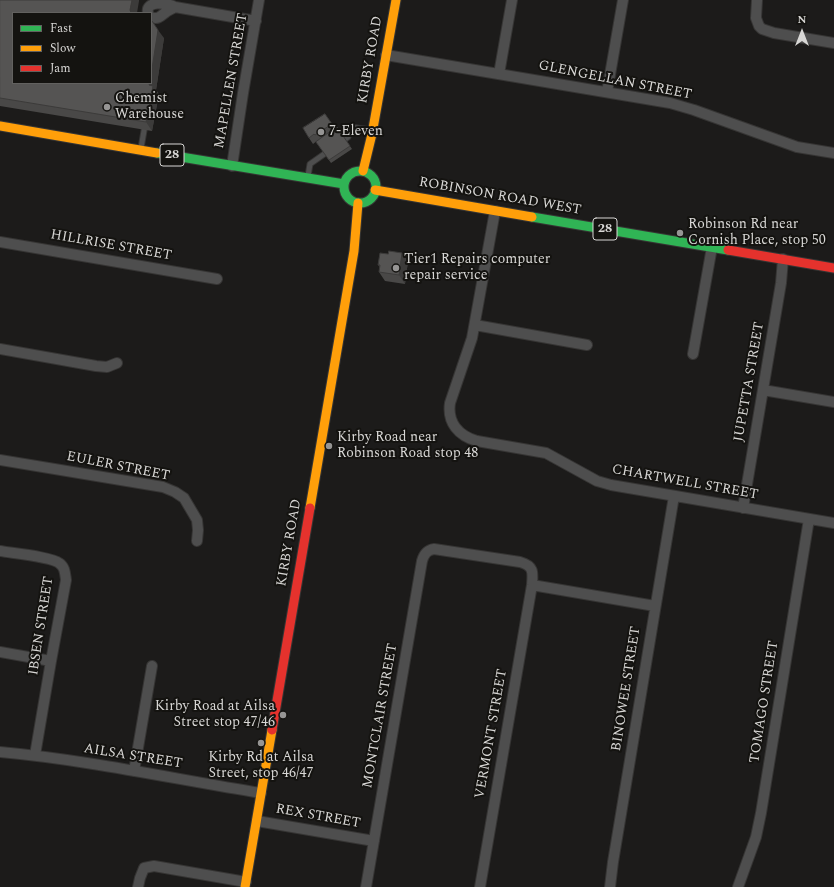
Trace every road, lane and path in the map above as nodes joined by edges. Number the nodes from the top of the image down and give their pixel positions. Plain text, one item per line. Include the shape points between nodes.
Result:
1 (259, 0) edge
2 (396, 0) edge
3 (512, 0) edge
4 (623, 0) edge
5 (757, 0) edge
6 (175, 7) junction
7 (148, 12) edge
8 (152, 17) edge
9 (256, 21) junction
10 (834, 43) edge
11 (386, 55) junction
12 (499, 74) junction
13 (607, 92) junction
14 (146, 123) edge
15 (0, 126) edge
16 (373, 131) junction
17 (140, 150) junction
18 (834, 153) edge
19 (232, 166) junction
20 (363, 171) junction
21 (308, 178) junction
22 (344, 184) junction
23 (375, 190) junction
24 (358, 203) junction
25 (495, 211) junction
26 (0, 242) edge
27 (712, 247) junction
28 (783, 259) junction
29 (834, 268) edge
30 (217, 278) dead end
31 (475, 325) junction
32 (587, 344) dead end
33 (0, 350) edge
34 (693, 354) dead end
35 (117, 363) dead end
36 (763, 390) junction
37 (834, 402) edge
38 (0, 460) edge
39 (674, 496) junction
40 (743, 508) junction
41 (809, 519) junction
42 (834, 523) edge
43 (197, 541) dead end
44 (0, 551) edge
45 (427, 551) joint
46 (532, 585) junction
47 (655, 606) junction
48 (0, 652) edge
49 (51, 661) junction
50 (152, 666) dead end
51 (0, 752) edge
52 (36, 755) junction
53 (134, 771) junction
54 (261, 793) junction
55 (257, 821) junction
56 (374, 841) junction
57 (246, 884) edge
58 (138, 887) edge
59 (366, 887) edge
60 (480, 887) edge
61 (610, 887) edge
62 (738, 887) edge

1 - 9 street, MAPELLEN STREET
2 - 11 main road, KIRBY ROAD
3 - 12 street
4 - 13 street
5 - 10 street via 756,18 762,29
6 - 7 street via 158,2 148,6
6 - 8 street via 160,18
6 - 9 street
9 - 19 street, MAPELLEN STREET
11 - 12 street, GLENGELLAN STREET
11 - 16 main road, KIRBY ROAD
12 - 13 street, GLENGELLAN STREET
13 - 18 street, GLENGELLAN STREET via 681,106 793,146
14 - 17 lane
15 - 17 main road, 28
16 - 20 main road, KIRBY ROAD
16 - 21 lane via 350,127 348,137 310,164
17 - 19 main road, 28
19 - 21 main road, 28
20 - 22 main road via 351,174
20 - 23 main road via 372,177
21 - 22 main road, 28
22 - 24 main road via 346,194
23 - 24 main road via 370,199
23 - 25 main road, ROBINSON ROAD WEST / 28
24 - 54 main road, KIRBY ROAD via 354,251
25 - 27 main road, ROBINSON ROAD WEST / 28
25 - 31 street, CHARTWELL STREET
26 - 30 street, HILLRISE STREET
27 - 28 main road, ROBINSON ROAD WEST / 28
27 - 34 street
28 - 29 main road, ROBINSON ROAD WEST / 28
28 - 36 street, JUPETTA STREET
31 - 32 street
31 - 39 street, CHARTWELL STREET via 450,403 451,418 459,432 477,441 546,453 603,484
33 - 35 street via 96,366 107,367
36 - 37 street
36 - 40 street, JUPETTA STREET
38 - 43 street, EULER STREET via 163,487 184,498 197,520
39 - 40 street, CHARTWELL STREET
39 - 47 street, BINOWEE STREET
40 - 41 street, CHARTWELL STREET
41 - 42 street, CHARTWELL STREET
41 - 62 street, TOMAGO STREET via 761,813 756,837
44 - 49 street, IBSEN STREET via 50,560 59,563 65,570 66,580
45 - 46 street, VERMONT STREET via 441,549 525,564 532,570
45 - 56 street, MONTCLAIR STREET via 422,561
46 - 47 street
46 - 60 street, VERMONT STREET
47 - 61 street, BINOWEE STREET
48 - 49 street
49 - 52 street, IBSEN STREET
50 - 53 street
51 - 52 street, AILSA STREET
52 - 53 street, AILSA STREET
53 - 54 street, AILSA STREET
54 - 55 main road, KIRBY ROAD
55 - 56 street, REX STREET
55 - 57 main road, KIRBY ROAD
56 - 59 street, MONTCLAIR STREET
57 - 58 street via 154,866 144,868

